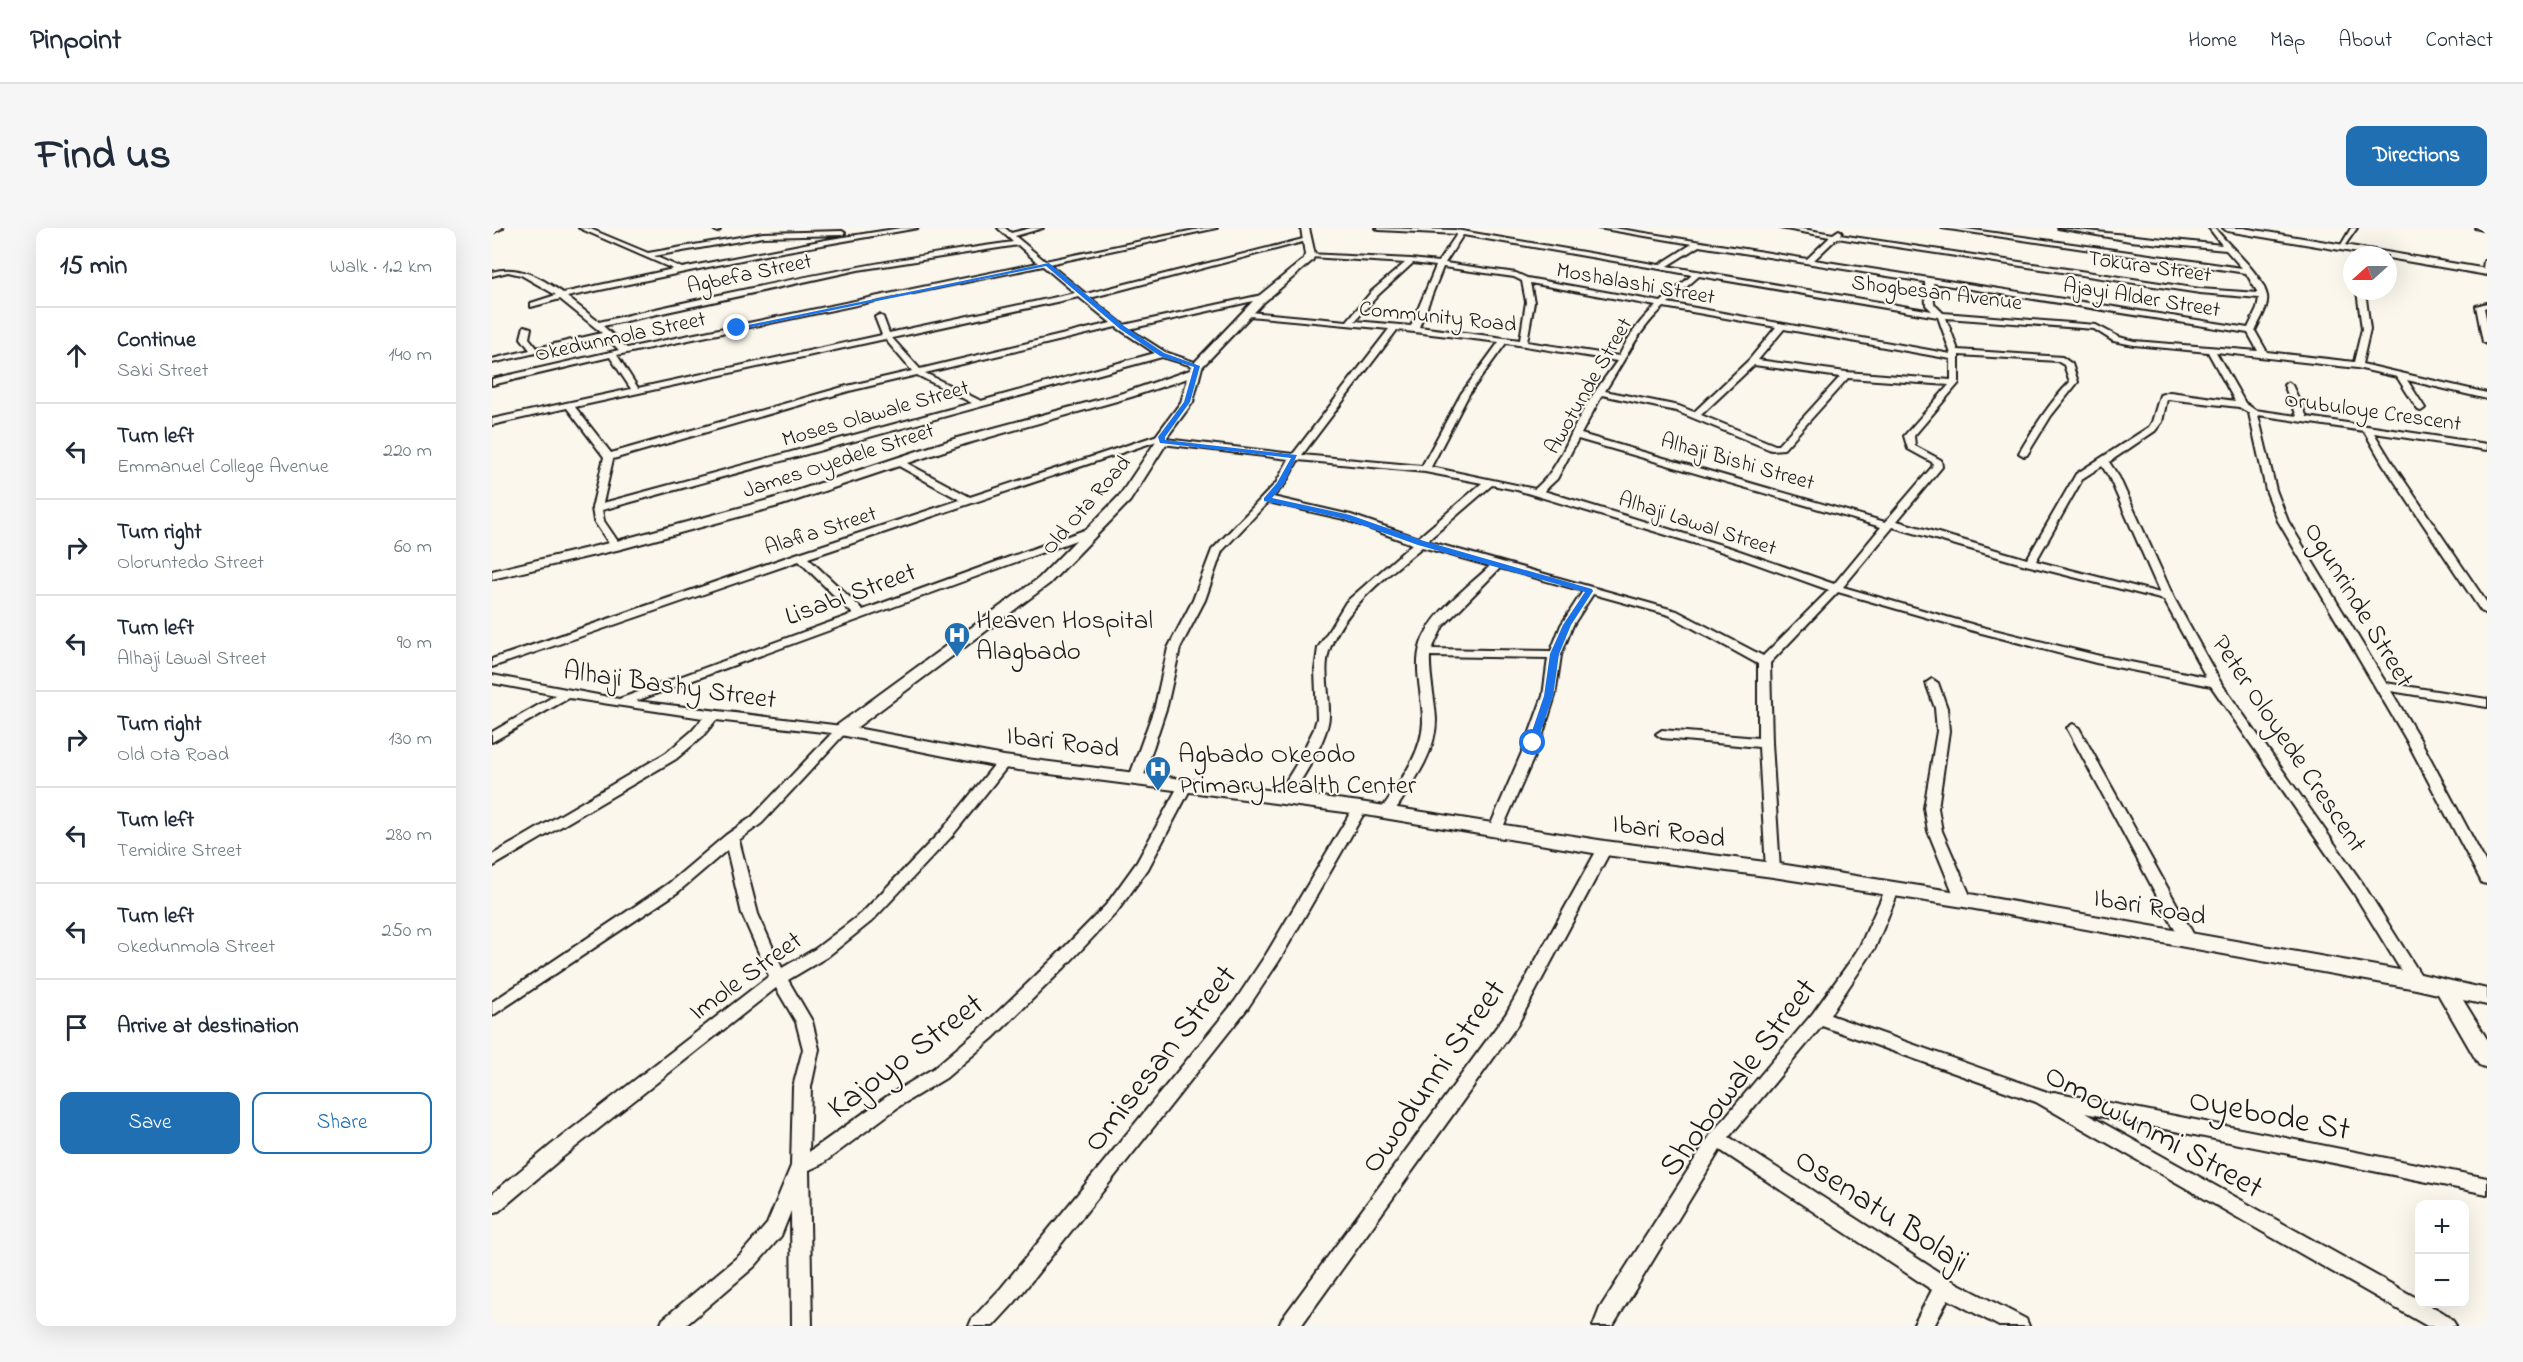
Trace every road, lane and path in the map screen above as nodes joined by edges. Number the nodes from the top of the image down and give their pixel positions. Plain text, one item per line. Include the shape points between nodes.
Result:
1 (498, 228) edge
2 (582, 228) edge
3 (915, 228) edge
4 (1001, 228) edge
5 (1040, 228) edge
6 (1214, 228) edge
7 (1379, 228) edge
8 (1601, 228) edge
9 (1784, 228) edge
10 (1842, 228) edge
11 (1945, 228) edge
12 (2061, 228) edge
13 (2212, 228) edge
14 (2227, 228) edge
15 (2242, 228) edge
16 (2354, 228) edge
17 (2478, 228) edge
18 (492, 229) edge
19 (2487, 229) edge
20 (1459, 231) edge
21 (1306, 234) edge
22 (1010, 235) junction
23 (1835, 236) junction
24 (849, 237) junction
25 (1018, 243) junction
26 (1697, 244) junction
27 (2345, 246) junction
28 (2228, 248) junction
29 (2397, 254) edge
30 (649, 255) junction
31 (1310, 255) junction
32 (1411, 261) junction
33 (1809, 261) junction
34 (2487, 263) edge
35 (1047, 264) junction
36 (1440, 265) junction
37 (1660, 267) junction
38 (2487, 269) edge
39 (681, 270) junction
40 (2246, 271) junction
41 (492, 274) edge
42 (1697, 274) junction
43 (1525, 280) junction
44 (1929, 280) junction
45 (560, 295) junction
46 (1268, 295) junction
47 (1083, 296) junction
48 (2263, 296) junction
49 (2363, 300) edge
50 (1662, 304) junction
51 (534, 305) dead end
52 (2487, 305) edge
53 (1249, 314) junction
54 (1941, 315) junction
55 (879, 317) dead end
56 (1349, 323) junction
57 (595, 325) junction
58 (1120, 326) junction
59 (1395, 327) junction
60 (1781, 327) junction
61 (527, 328) dead end
62 (1414, 329) junction
63 (2251, 331) junction
64 (609, 334) junction
65 (886, 336) junction
66 (2487, 339) edge
67 (1504, 340) junction
68 (1523, 342) junction
69 (534, 350) junction
70 (2211, 350) junction
71 (625, 351) junction
72 (614, 354) junction
73 (1162, 354) junction
74 (1955, 354) junction
75 (2264, 354) junction
76 (1622, 358) junction
77 (492, 361) edge
78 (1752, 362) junction
79 (2357, 366) junction
80 (1196, 369) junction
81 (918, 372) junction
82 (1846, 375) junction
83 (2400, 375) junction
84 (492, 382) edge
85 (1955, 383) junction
86 (2288, 385) dead end
87 (636, 391) junction
88 (1600, 392) junction
89 (2487, 396) edge
90 (979, 403) junction
91 (2241, 405) junction
92 (570, 406) junction
93 (2421, 408) dead end
94 (2253, 412) junction
95 (1696, 416) junction
96 (2303, 419) junction
97 (492, 422) edge
98 (2368, 430) junction
99 (1577, 436) junction
100 (1162, 439) junction
101 (2487, 447) edge
102 (2024, 453) dead end
103 (609, 457) junction
104 (1295, 457) junction
105 (2104, 461) junction
106 (900, 463) junction
107 (1425, 469) junction
108 (1490, 481) junction
109 (1537, 492) junction
110 (1267, 499) junction
111 (969, 501) junction
112 (597, 508) junction
113 (1889, 524) junction
114 (1094, 530) junction
115 (1421, 543) junction
116 (616, 546) junction
117 (800, 556) junction
118 (2030, 562) junction
119 (1498, 564) junction
120 (492, 575) edge
121 (1836, 588) junction
122 (1589, 591) junction
123 (2168, 598) junction
124 (2487, 611) edge
125 (861, 615) junction
126 (1424, 652) junction
127 (1555, 654) junction
128 (1764, 662) junction
129 (492, 663) edge
130 (492, 679) edge
131 (1932, 683) dead end
132 (2215, 683) junction
133 (2381, 686) junction
134 (565, 695) junction
135 (622, 702) junction
136 (2487, 703) edge
137 (711, 717) junction
138 (2073, 728) dead end
139 (842, 730) junction
140 (1662, 734) dead end
141 (492, 738) edge
142 (1765, 743) junction
143 (1004, 762) junction
144 (1136, 778) junction
145 (1185, 786) junction
146 (1282, 799) junction
147 (1360, 808) junction
148 (1387, 812) junction
149 (1495, 831) junction
150 (730, 838) junction
151 (1605, 849) junction
152 (492, 862) edge
153 (1773, 870) junction
154 (2487, 879) edge
155 (1892, 890) junction
156 (1964, 900) junction
157 (2188, 939) junction
158 (778, 978) junction
159 (2416, 981) junction
160 (2445, 988) junction
161 (2487, 997) edge
162 (492, 1010) edge
163 (1819, 1018) junction
164 (2487, 1059) edge
165 (2042, 1097) junction
166 (1717, 1139) junction
167 (800, 1166) junction
168 (2487, 1186) edge
169 (492, 1205) edge
170 (1944, 1287) junction
171 (670, 1326) edge
172 (802, 1326) edge
173 (979, 1326) edge
174 (1289, 1326) edge
175 (1603, 1326) edge
176 (1923, 1326) edge
177 (2019, 1326) edge
178 (2446, 1326) edge

1 - 18 highway
2 - 30 street
3 - 24 street
4 - 22 street
5 - 22 street
6 - 35 street, Okedunmola Street
7 - 20 street, Shogbesan Avenue
8 - 26 street, Ajayi Alder Street
9 - 23 street, Tokura Street
10 - 23 street
11 - 40 street
12 - 28 street
13 - 28 street
14 - 27 street
15 - 27 street
16 - 27 street
17 - 19 street
20 - 36 street
20 - 37 street, Shogbesan Avenue
21 - 31 street
21 - 47 street
22 - 25 street
23 - 33 street
23 - 48 street, Tokura Street via 2200,291
24 - 30 street via 835,232 784,233
24 - 39 street
25 - 35 street
25 - 57 street, Agbefa Street via 776,283
26 - 33 street, Ajayi Alder Street
26 - 37 street
28 - 40 street
29 - 38 street
30 - 39 street
31 - 32 street, Moshalashi Street
31 - 46 street via 1302,268
32 - 36 street, Moshalashi Street
32 - 56 street
33 - 44 street, Ajayi Alder Street
34 - 38 street
35 - 47 street
35 - 71 street, Okedunmola Street
36 - 43 street, Moshalashi Street via 1516,275
36 - 62 street
37 - 42 street, Shogbesan Avenue
39 - 45 street
40 - 48 street
41 - 45 street via 512,271
42 - 50 street, Awotunde Street
42 - 54 street, Shogbesan Avenue
43 - 50 street, Moshalashi Street
43 - 68 street via 1530,307
44 - 54 street via 1930,305
44 - 63 street, Ajayi Alder Street
45 - 51 street
45 - 57 street
46 - 53 street
46 - 58 street
47 - 58 street
47 - 65 street
48 - 63 street
49 - 79 street via 2368,331
50 - 60 street, Moshalashi Street
50 - 76 street, Awotunde Street via 1633,336
52 - 66 street via 2480,306
53 - 56 street, Community Road
53 - 80 street
54 - 70 street, Shogbesan Avenue via 2085,325 2116,339
54 - 74 street
55 - 65 street
56 - 59 street, Community Road
57 - 64 street
58 - 73 street
58 - 81 street
59 - 62 street, Community Road
59 - 104 street
60 - 74 street, Moshalashi Street
60 - 78 street
61 - 69 street via 525,338
62 - 67 street, Community Road
63 - 75 street
64 - 69 street
64 - 71 street
65 - 81 street
65 - 87 street
67 - 68 street, Community Road
67 - 107 street via 1465,394
68 - 76 street, Community Road
69 - 77 street
70 - 75 street, Shogbesan Avenue
70 - 91 street
71 - 72 street, Okedunmola Street
72 - 84 street, Okedunmola Street
72 - 87 street
73 - 80 street
73 - 90 street, Moses Olawale Street
74 - 85 street
74 - 102 street, Moshalashi Street via 2059,359 2068,364 2074,382 2046,416
75 - 79 street, Shogbesan Avenue
76 - 88 street, Awotunde Street
78 - 82 street
78 - 95 street
79 - 83 street, Shogbesan Avenue
80 - 100 street, Old Ota Road via 1187,402
80 - 106 street, James Oyedele Street via 1126,395 961,441
81 - 90 street
81 - 103 street
82 - 85 street
82 - 95 street via 1781,447 1768,447
83 - 89 street, Shogbesan Avenue
83 - 93 street
85 - 113 street via 1909,436 1910,448 1938,462 1937,468
86 - 96 street
87 - 92 street
88 - 95 street via 1669,406
88 - 99 street, Awotunde Street
90 - 112 street, Moses Olawale Street
91 - 94 street
91 - 105 street via 2166,395 2152,429
92 - 97 street
92 - 103 street
94 - 96 street, Orubuloye Crescent
94 - 133 street, Ogunrinde Street via 2271,490 2283,521
96 - 98 street, Orubuloye Crescent
98 - 101 street, Orubuloye Crescent
98 - 124 street
99 - 109 street, Awotunde Street via 1552,479
99 - 113 street, Alhaji Bishi Street
100 - 104 street, Alhaji Lawal Street
100 - 111 street, Alafia Street
100 - 114 street, Old Ota Road via 1125,498
103 - 112 street
104 - 107 street, Alhaji Lawal Street
104 - 110 street
105 - 118 street via 2079,476
105 - 123 street, Peter Oloyede Crescent
106 - 111 street
106 - 116 street, James Oyedele Street
107 - 108 street, Alhaji Lawal Street
108 - 109 street, Alhaji Lawal Street
108 - 115 street
109 - 121 street, Alhaji Lawal Street
110 - 115 street via 1347,517
110 - 144 street via 1217,550 1199,600 1174,648 1159,714
111 - 117 street, Alafia Street
112 - 116 street via 599,521
113 - 118 street, Alhaji Bishi Street
113 - 121 street
114 - 125 street, Lisabi Street
114 - 139 street, Old Ota Road via 1044,581
115 - 119 street
115 - 146 street via 1350,604 1324,648 1320,729
116 - 120 street, James Oyedele Street
117 - 125 street
117 - 129 street, Alafia Street
118 - 123 street, Alhaji Bishi Street
119 - 122 street
119 - 126 street via 1436,627
121 - 128 street
121 - 132 street, Alhaji Lawal Street via 2100,660
122 - 127 street via 1567,625
122 - 128 street via 1673,613
123 - 132 street, Peter Oloyede Crescent
125 - 135 street, Lisabi Street
126 - 127 street
126 - 148 street via 1429,730 1420,758
127 - 149 street via 1549,696
128 - 142 street
130 - 134 street, Alhaji Bashy Street
131 - 156 street via 1941,708 1943,731 1931,808 1935,831
132 - 159 street, Peter Oloyede Crescent via 2358,888
133 - 136 street
133 - 154 street, Ogunrinde Street
134 - 135 street, Alhaji Bashy Street
134 - 141 street
135 - 137 street, Alhaji Bashy Street
137 - 139 street, Alhaji Bashy Street
137 - 152 street via 671,756
138 - 157 street
139 - 143 street, Ibari Road
139 - 150 street via 757,820
140 - 142 street
142 - 153 street
143 - 144 street, Ibari Road
143 - 158 street, Imole Street via 947,833 867,917 821,953
144 - 145 street, Ibari Road
145 - 146 street, Ibari Road
145 - 167 street, Kajoyo Street via 1143,866 1111,909 1059,963 940,1073
146 - 147 street, Ibari Road
147 - 148 street, Ibari Road
147 - 173 street, Omisesan Street via 1241,1005
148 - 149 street, Ibari Road
149 - 151 street, Ibari Road
150 - 158 street via 750,914
150 - 162 street via 673,888
151 - 153 street, Ibari Road
151 - 174 street, Owodunni Street via 1512,1019
153 - 155 street, Ibari Road
155 - 156 street, Ibari Road
155 - 163 street, Shobowale Street via 1867,948
156 - 157 street, Ibari Road
157 - 159 street, Ibari Road
158 - 167 street via 804,1021 810,1049 802,1087
158 - 169 street, Imole Street
159 - 160 street, Ibari Road
160 - 161 street, Ibari Road
160 - 164 street
163 - 165 street, Omowunmi Street
163 - 166 street, Shobowale Street
165 - 168 street, Oyebode St
165 - 178 street, Omowunmi Street
166 - 170 street, Osenatu Bolaji
166 - 175 street, Shobowale Street
167 - 171 street via 774,1230 748,1260
167 - 172 street
170 - 176 street
170 - 177 street, Osenatu Bolaji

